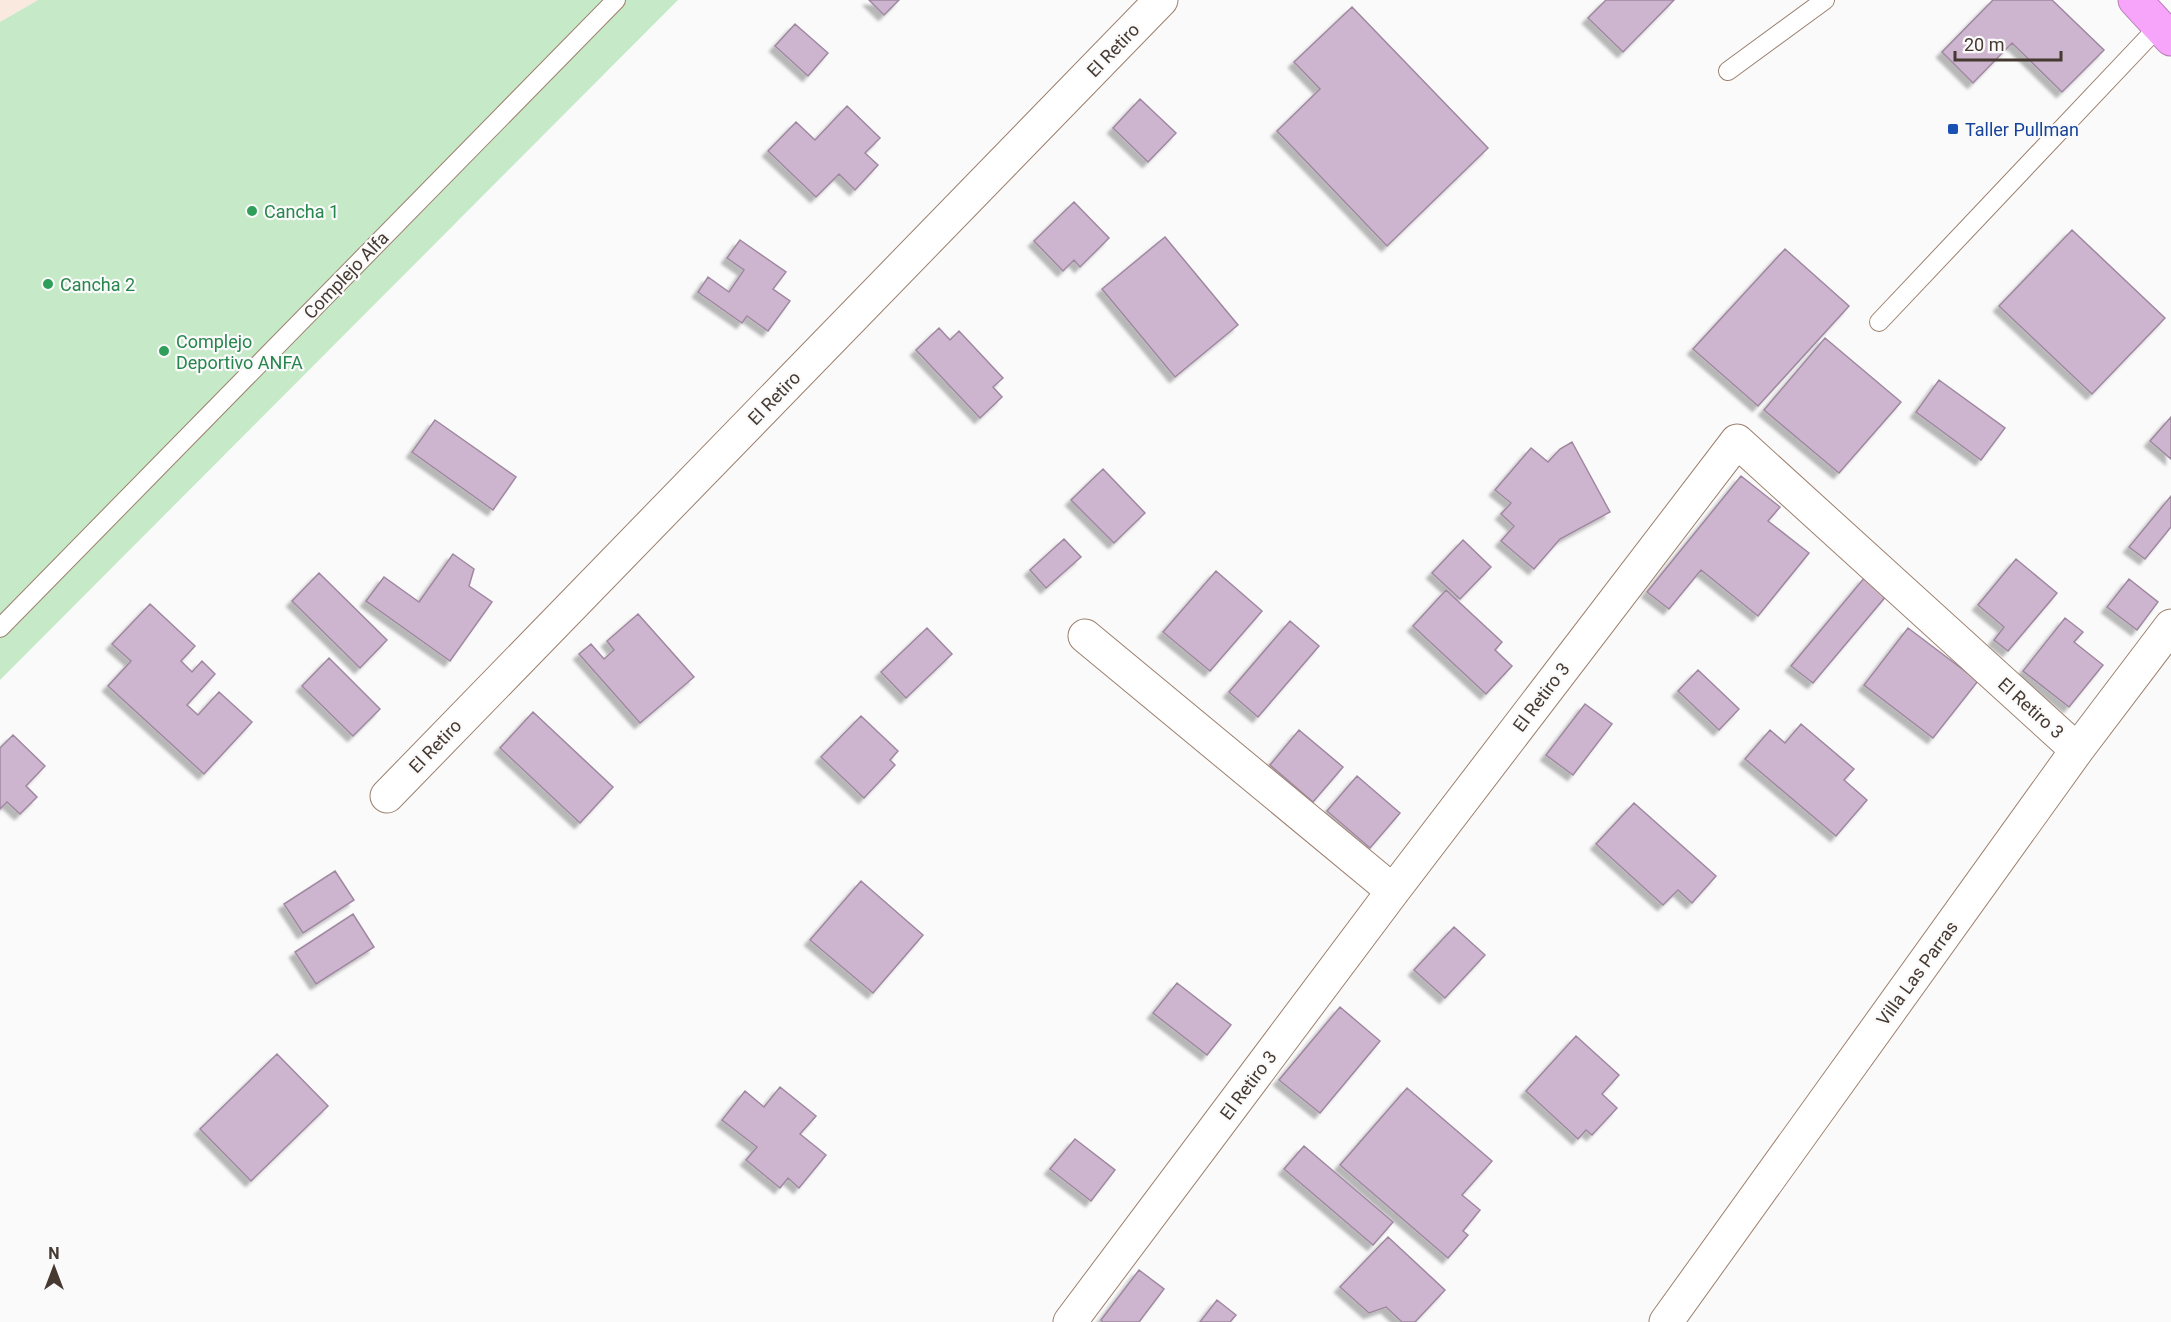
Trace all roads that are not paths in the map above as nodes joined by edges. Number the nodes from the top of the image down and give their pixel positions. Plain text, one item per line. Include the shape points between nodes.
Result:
1 (616, 0) edge
2 (1161, 0) edge
3 (1825, 0) edge
4 (2135, 0) edge
5 (2165, 32) edge
6 (1728, 71) dead end
7 (1879, 322) dead end
8 (2171, 626) edge
9 (0, 628) edge
10 (1085, 636) dead end
11 (2077, 750) junction
12 (387, 796) dead end
13 (1393, 891) junction
14 (1070, 1322) edge
15 (1666, 1322) edge

1 - 9 lane, Complejo Alfa
2 - 12 street, El Retiro
3 - 6 lane
4 - 5 highway
5 - 7 lane
8 - 11 street, Villa Las Parras
10 - 13 street
11 - 13 street, El Retiro 3 via 1737,441
11 - 15 street, Villa Las Parras
13 - 14 street, El Retiro 3

